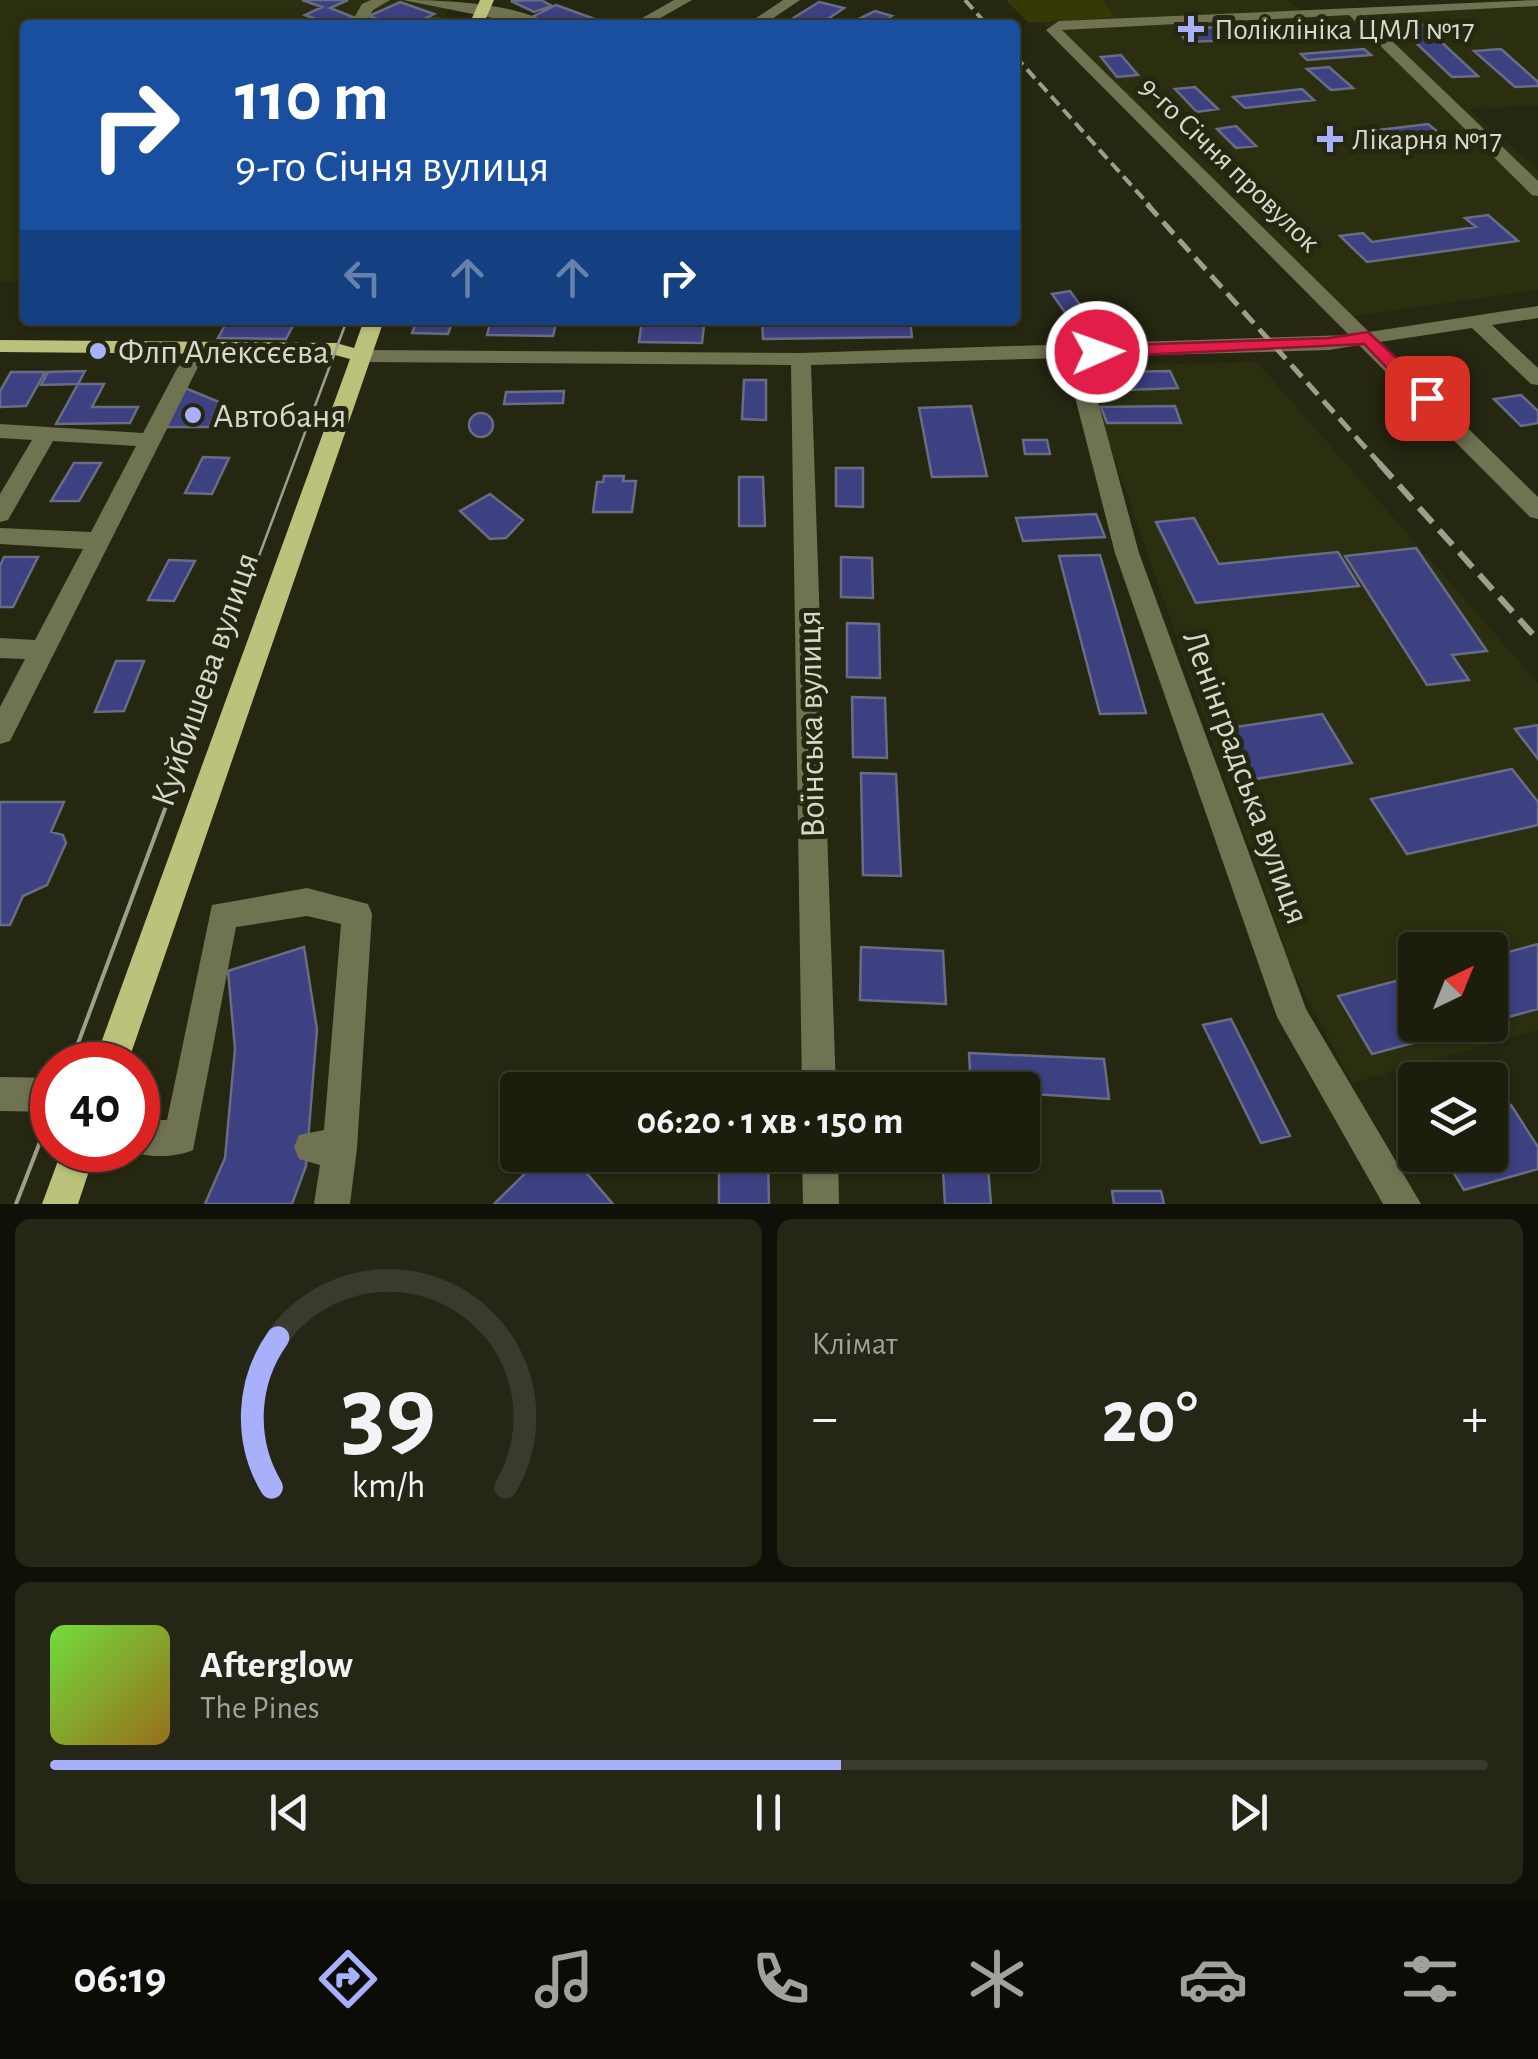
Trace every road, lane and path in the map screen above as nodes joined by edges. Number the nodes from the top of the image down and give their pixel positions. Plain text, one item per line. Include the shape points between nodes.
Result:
1 (383, 0) edge
2 (410, 0) edge
3 (685, 0) edge
4 (793, 0) edge
5 (1110, 0) edge
6 (1538, 1) edge
7 (1352, 10) junction
8 (482, 12) edge
9 (360, 20) edge
10 (520, 20) edge
11 (647, 20) edge
12 (761, 20) edge
13 (1126, 21) junction
14 (1538, 191) edge
15 (1538, 312) edge
16 (1476, 321) junction
17 (371, 325) edge
18 (1368, 338) junction
19 (0, 346) edge
20 (1074, 352) junction
21 (355, 353) junction
22 (801, 359) junction
23 (0, 363) edge
24 (190, 363) junction
25 (1538, 379) edge
26 (0, 431) edge
27 (46, 435) junction
28 (149, 440) junction
29 (1538, 511) edge
30 (0, 514) edge
31 (0, 536) edge
32 (98, 541) junction
33 (0, 648) edge
34 (46, 650) junction
35 (0, 733) edge
36 (118, 1042) edge
37 (818, 1072) edge
38 (0, 1094) edge
39 (30, 1095) edge
40 (160, 1138) edge
41 (72, 1172) edge
42 (820, 1172) edge
43 (60, 1204) edge
44 (332, 1204) edge
45 (821, 1204) edge
46 (1403, 1204) edge

1 - 9 street via 367,7
2 - 8 street
3 - 11 street
4 - 12 street
5 - 13 street
6 - 7 street
7 - 13 street
7 - 14 street
8 - 10 street
13 - 18 street, 9-го Січня провулок via 1053,30
15 - 16 street
16 - 18 street
16 - 25 street
17 - 21 main road, Куйбишева вулиця
18 - 20 street
18 - 29 street, 9-го Січня провулок
19 - 21 main road
20 - 22 street
20 - 46 street, Ленінградська вулиця via 1127,553 1293,1016
21 - 22 street
21 - 24 main road via 343,363
21 - 36 main road, Куйбишева вулиця
22 - 37 street, Воїнська вулиця
23 - 24 main road
24 - 28 street
26 - 27 street
27 - 28 street
27 - 30 street
28 - 32 street
31 - 32 street
32 - 34 street
33 - 34 street
34 - 35 street
38 - 39 street
40 - 44 street via 181,1138 223,915 307,902 357,914 325,1148
41 - 43 main road
42 - 45 street

